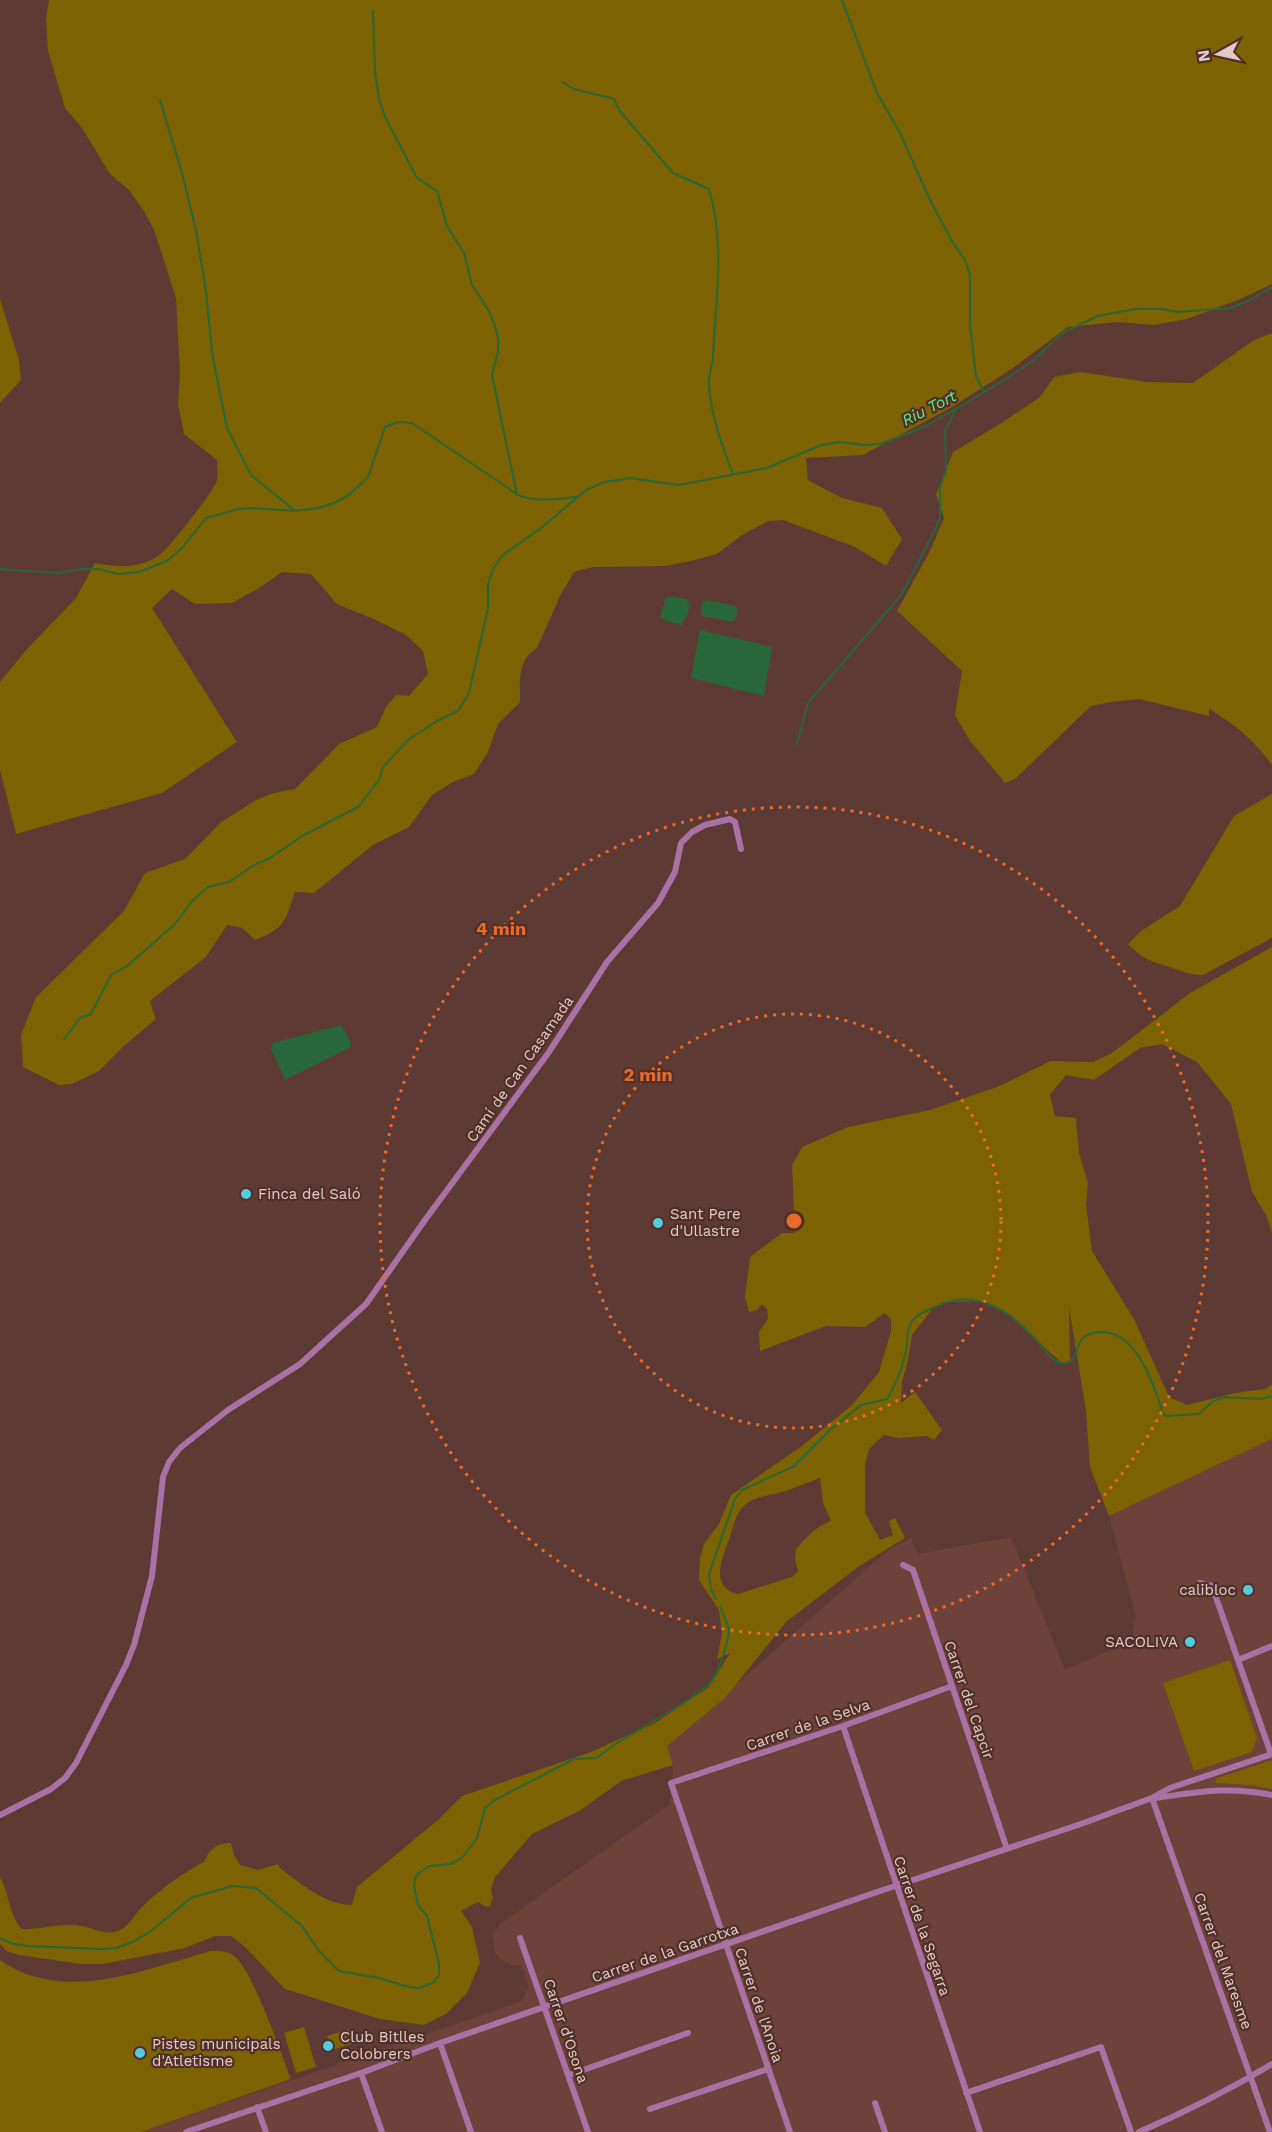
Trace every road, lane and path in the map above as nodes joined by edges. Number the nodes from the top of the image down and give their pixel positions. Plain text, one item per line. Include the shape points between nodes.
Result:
1 (741, 849) dead end
2 (903, 1565) dead end
3 (1200, 1583) dead end
4 (1272, 1646) edge
5 (1238, 1660) junction
6 (952, 1686) junction
7 (843, 1726) junction
8 (1271, 1754) edge
9 (671, 1784) joint
10 (1272, 1795) edge
11 (1152, 1798) junction
12 (0, 1815) edge
13 (1007, 1849) junction
14 (896, 1885) junction
15 (520, 1938) dead end
16 (726, 1945) junction
17 (544, 2007) junction
18 (688, 2033) dead end
19 (440, 2043) junction
20 (1272, 2064) edge
21 (768, 2069) junction
22 (362, 2073) junction
23 (568, 2075) junction
24 (1251, 2076) junction
25 (966, 2093) junction
26 (875, 2103) dead end
27 (257, 2107) junction
28 (650, 2109) dead end
29 (186, 2132) edge
30 (266, 2132) edge
31 (382, 2132) edge
32 (471, 2132) edge
33 (588, 2132) edge
34 (790, 2132) edge
35 (885, 2132) edge
36 (980, 2132) edge
37 (1131, 2132) edge
38 (1139, 2132) edge
39 (1270, 2132) edge

1 - 12 street, Camí de Can Casamada via 735,822 730,819 705,825 681,843 675,872 658,903 607,962 549,1052 378,1290 358,1314 300,1364 228,1410 180,1448 169,1462 163,1478 150,1589 126,1665 65,1778
2 - 6 street, Carrer del Capcir via 913,1570
3 - 5 street via 1212,1586
4 - 5 street
5 - 8 street
6 - 7 street, Carrer de la Selva
6 - 13 street, Carrer del Capcir
7 - 9 street, Carrer de la Selva
7 - 14 street, Carrer de la Segarra
8 - 11 street, Carrer de la Garrotxa via 1170,1788
9 - 16 street, Carrer de l'Anoia
10 - 11 street, Carrer de la Garrotxa via 1214,1790
11 - 13 street, Carrer de la Garrotxa
11 - 24 street, Carrer del Maresme
13 - 14 street, Carrer de la Garrotxa
14 - 16 street, Carrer de la Garrotxa
14 - 25 street, Carrer de la Segarra
15 - 17 street, Carrer d'Osona
16 - 17 street, Carrer de la Garrotxa
16 - 21 street, Carrer de l'Anoia
17 - 19 street, Carrer de la Garrotxa
17 - 23 street, Carrer d'Osona
18 - 23 street
19 - 22 street, Carrer de la Garrotxa
19 - 32 street
20 - 24 street
21 - 28 street
21 - 34 street, Carrer de l'Anoia
22 - 27 street, Carrer de la Garrotxa
22 - 31 street
23 - 33 street, Carrer d'Osona
24 - 38 street
24 - 39 street, Carrer del Maresme
25 - 36 street, Carrer de la Segarra
25 - 37 street via 1101,2047
26 - 35 street
27 - 29 street, Carrer de la Garrotxa
27 - 30 street

